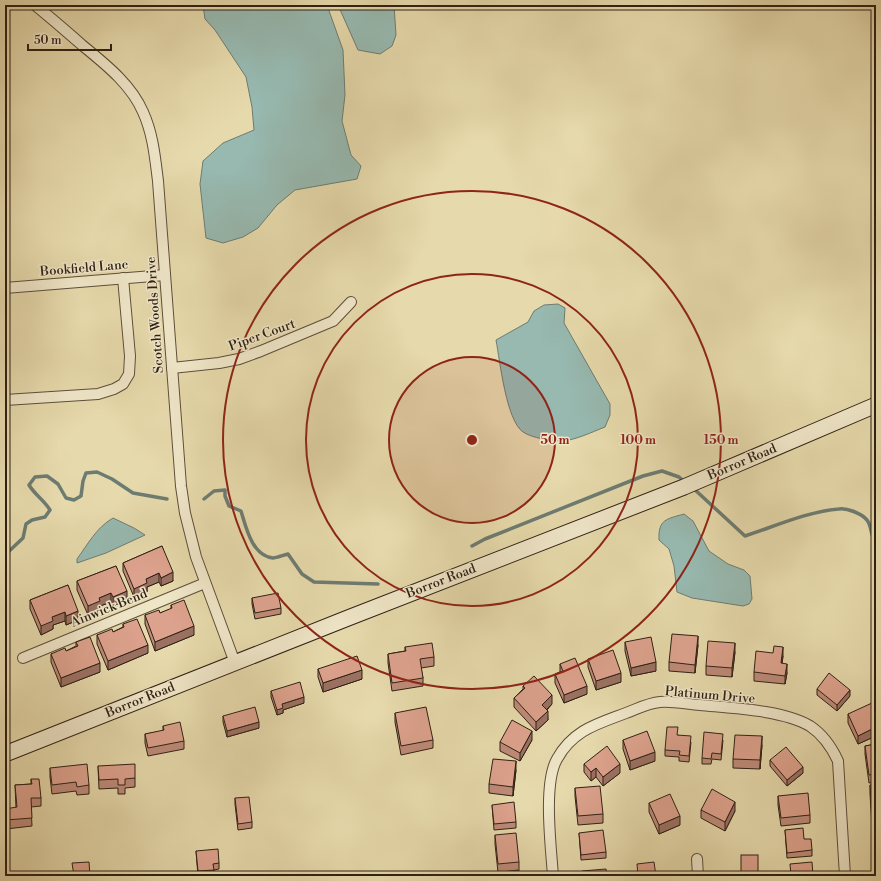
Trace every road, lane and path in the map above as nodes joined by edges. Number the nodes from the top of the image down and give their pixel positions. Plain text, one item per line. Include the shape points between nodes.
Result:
1 (35, 5) edge
2 (165, 275) junction
3 (123, 278) junction
4 (5, 288) edge
5 (351, 302) dead end
6 (172, 368) junction
7 (5, 400) edge
8 (876, 405) edge
9 (205, 583) junction
10 (23, 658) dead end
11 (235, 663) junction
12 (5, 754) edge
13 (697, 859) dead end
14 (552, 876) edge
15 (698, 876) edge
16 (845, 876) edge

1 - 2 street, Scotch Woods Drive via 120,78 143,112 155,153
2 - 3 street, Bookfield Lane
2 - 6 street, Scotch Woods Drive
3 - 4 street, Bookfield Lane
3 - 7 street via 130,356 129,374 123,384 98,394
5 - 6 street, Piper Court via 333,321 261,351 219,363
6 - 9 street, Scotch Woods Drive via 181,486 191,539
8 - 11 street, Borror Road via 689,485
9 - 10 street, Ainwick Bend
9 - 11 street, Scotch Woods Drive
11 - 12 street, Borror Road
13 - 15 street
14 - 16 street, Platinum Drive via 549,796 550,779 556,760 571,740 588,728 661,702 775,714 810,726 819,734 838,761

